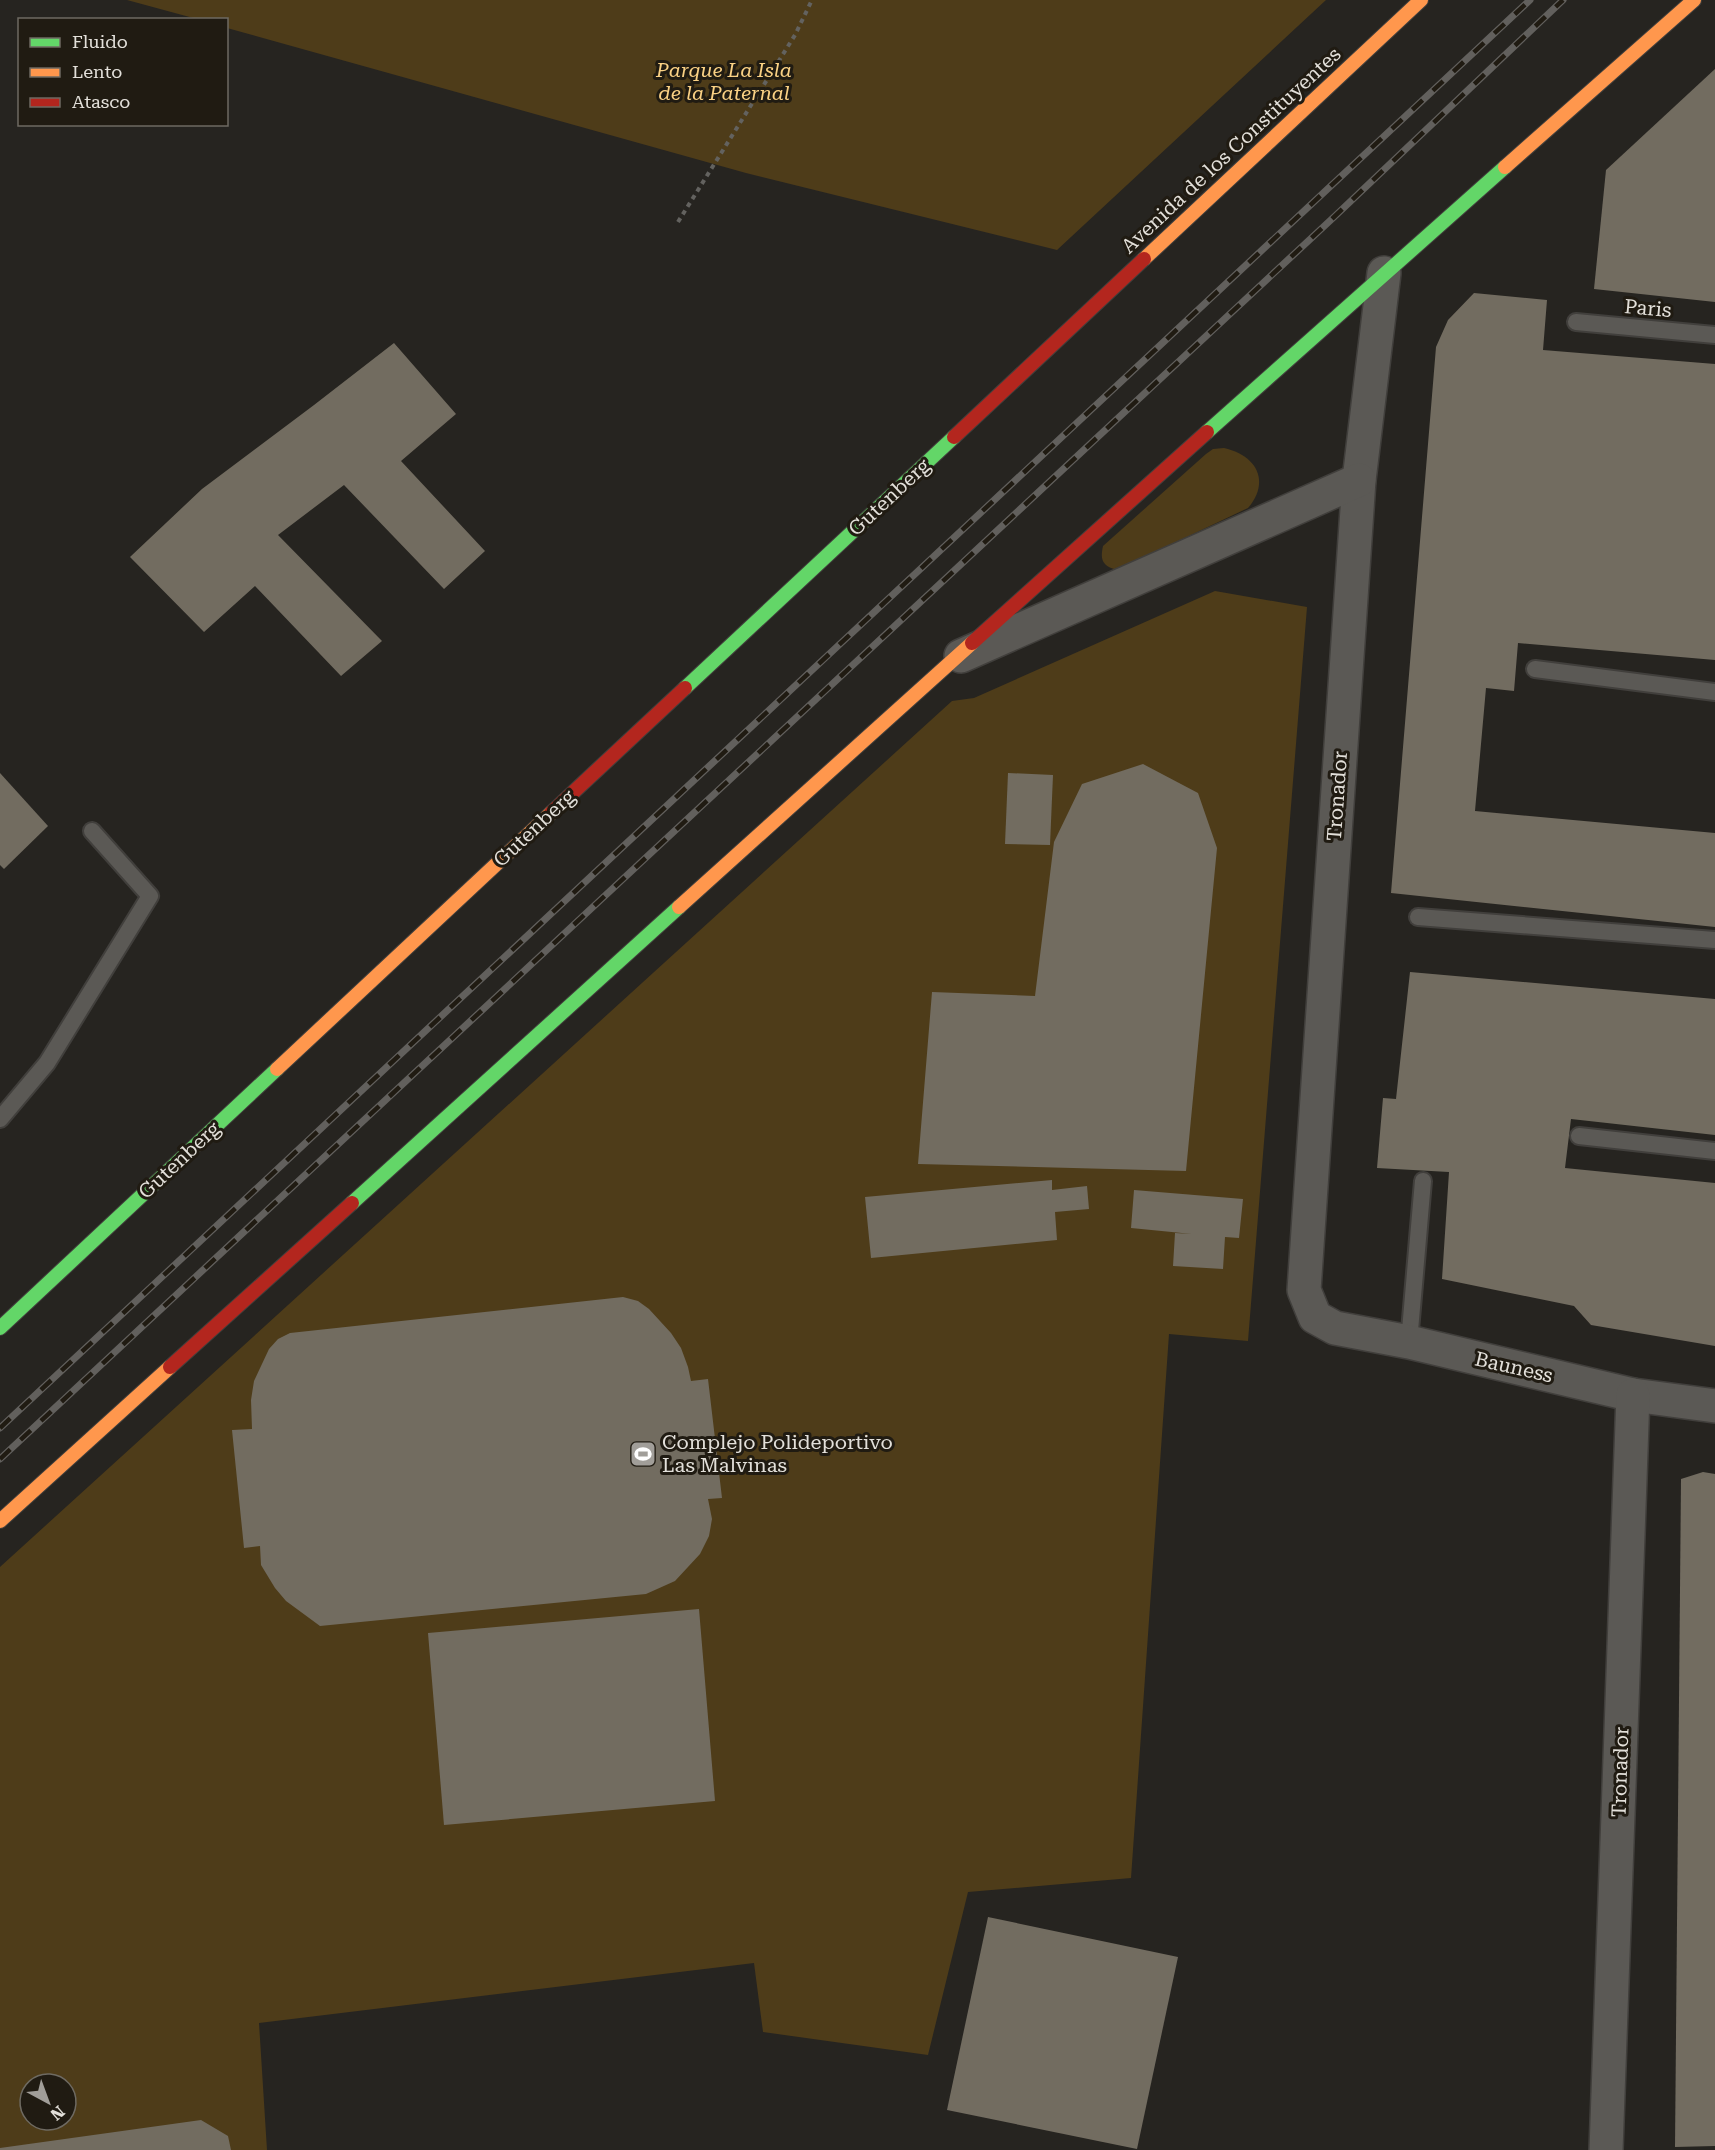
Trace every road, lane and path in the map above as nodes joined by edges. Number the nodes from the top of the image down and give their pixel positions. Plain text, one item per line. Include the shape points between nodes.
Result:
1 (812, 0) edge
2 (1421, 0) edge
3 (1694, 0) edge
4 (678, 222) dead end
5 (1383, 273) junction
6 (1576, 322) dead end
7 (1068, 329) joint
8 (1715, 335) edge
9 (1359, 480) junction
10 (951, 660) junction
11 (1535, 669) dead end
12 (1715, 692) edge
13 (92, 831) dead end
14 (1418, 917) dead end
15 (1715, 940) edge
16 (0, 1119) edge
17 (1579, 1136) dead end
18 (1715, 1151) edge
19 (1423, 1181) dead end
20 (1315, 1317) joint
21 (0, 1328) edge
22 (1409, 1342) junction
23 (1634, 1395) junction
24 (1715, 1406) edge
25 (0, 1521) edge
26 (1606, 2150) edge

1 - 4 path via 795,35
2 - 7 street, Avenida de los Constituyentes
3 - 5 street
5 - 9 street, Tronador
5 - 10 street
6 - 8 lane, Paris
7 - 21 street, Gutenberg
9 - 10 street
9 - 20 street, Tronador via 1304,1290
10 - 25 street
11 - 12 lane
13 - 16 lane via 150,896 47,1063
14 - 15 lane
17 - 18 lane
19 - 22 lane
20 - 22 street, Bauness via 1335,1328
22 - 23 street, Bauness
23 - 24 street, Bauness
23 - 26 street, Tronador

